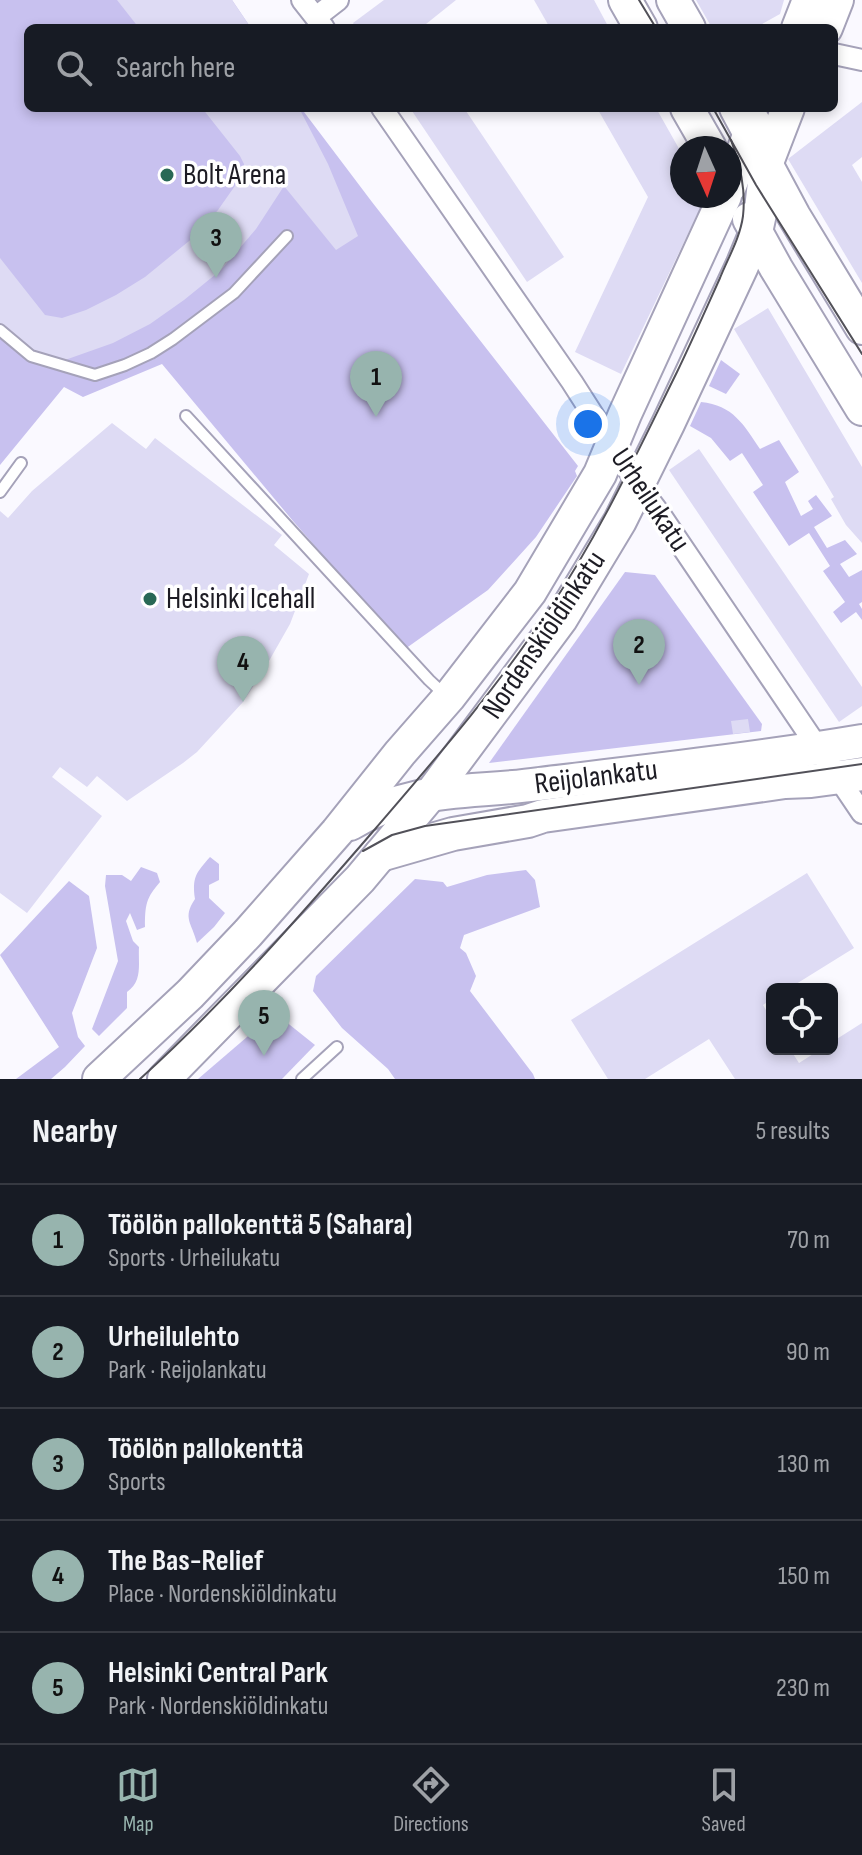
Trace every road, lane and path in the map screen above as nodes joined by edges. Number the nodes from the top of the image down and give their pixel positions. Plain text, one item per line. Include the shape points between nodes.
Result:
1 (302, 0) edge
2 (338, 0) edge
3 (625, 0) edge
4 (673, 0) edge
5 (809, 0) edge
6 (837, 0) edge
7 (320, 22) edge
8 (639, 24) edge
9 (687, 24) edge
10 (800, 24) edge
11 (828, 24) edge
12 (838, 55) edge
13 (862, 60) edge
14 (385, 112) edge
15 (689, 112) edge
16 (786, 112) edge
17 (749, 116) edge
18 (703, 136) edge
19 (742, 141) edge
20 (766, 165) junction
21 (742, 207) edge
22 (719, 208) edge
23 (756, 232) junction
24 (287, 236) dead end
25 (862, 328) edge
26 (0, 330) edge
27 (862, 409) edge
28 (186, 416) dead end
29 (613, 446) junction
30 (21, 463) dead end
31 (638, 485) junction
32 (0, 492) edge
33 (449, 697) junction
34 (862, 741) edge
35 (817, 748) junction
36 (849, 776) edge
37 (431, 794) junction
38 (862, 813) edge
39 (337, 832) junction
40 (380, 855) junction
41 (337, 1047) dead end
42 (99, 1079) edge
43 (164, 1079) edge
44 (302, 1079) edge

1 - 7 street
2 - 7 street
3 - 8 main road
4 - 9 main road
5 - 10 main road
6 - 11 main road
12 - 13 street
14 - 29 street, Urheilukatu
15 - 18 main road
16 - 20 main road, Nordenskiöldinkatu
17 - 19 main road
17 - 20 main road
20 - 23 main road, Nordenskiöldinkatu
20 - 25 main road
21 - 23 main road
22 - 29 main road, Nordenskiöldinkatu
23 - 27 main road
23 - 31 main road, Nordenskiöldinkatu
24 - 26 lane via 234,293 173,339 95,375 31,356
28 - 33 lane
29 - 31 street, Urheilukatu
29 - 33 main road, Nordenskiöldinkatu via 530,592
30 - 32 lane
31 - 35 street, Urheilukatu
31 - 37 main road, Nordenskiöldinkatu via 561,619
33 - 39 main road, Nordenskiöldinkatu
34 - 35 main road, Reijolankatu
35 - 36 street, Urheilukatu
35 - 37 main road, Reijolankatu
36 - 38 street, Urheilukatu
36 - 40 main road, Reijolankatu via 543,816
37 - 39 main road, Reijolankatu via 372,811
37 - 40 main road, Nordenskiöldinkatu
39 - 42 main road, Nordenskiöldinkatu via 190,994
40 - 43 main road, Nordenskiöldinkatu
41 - 44 lane

